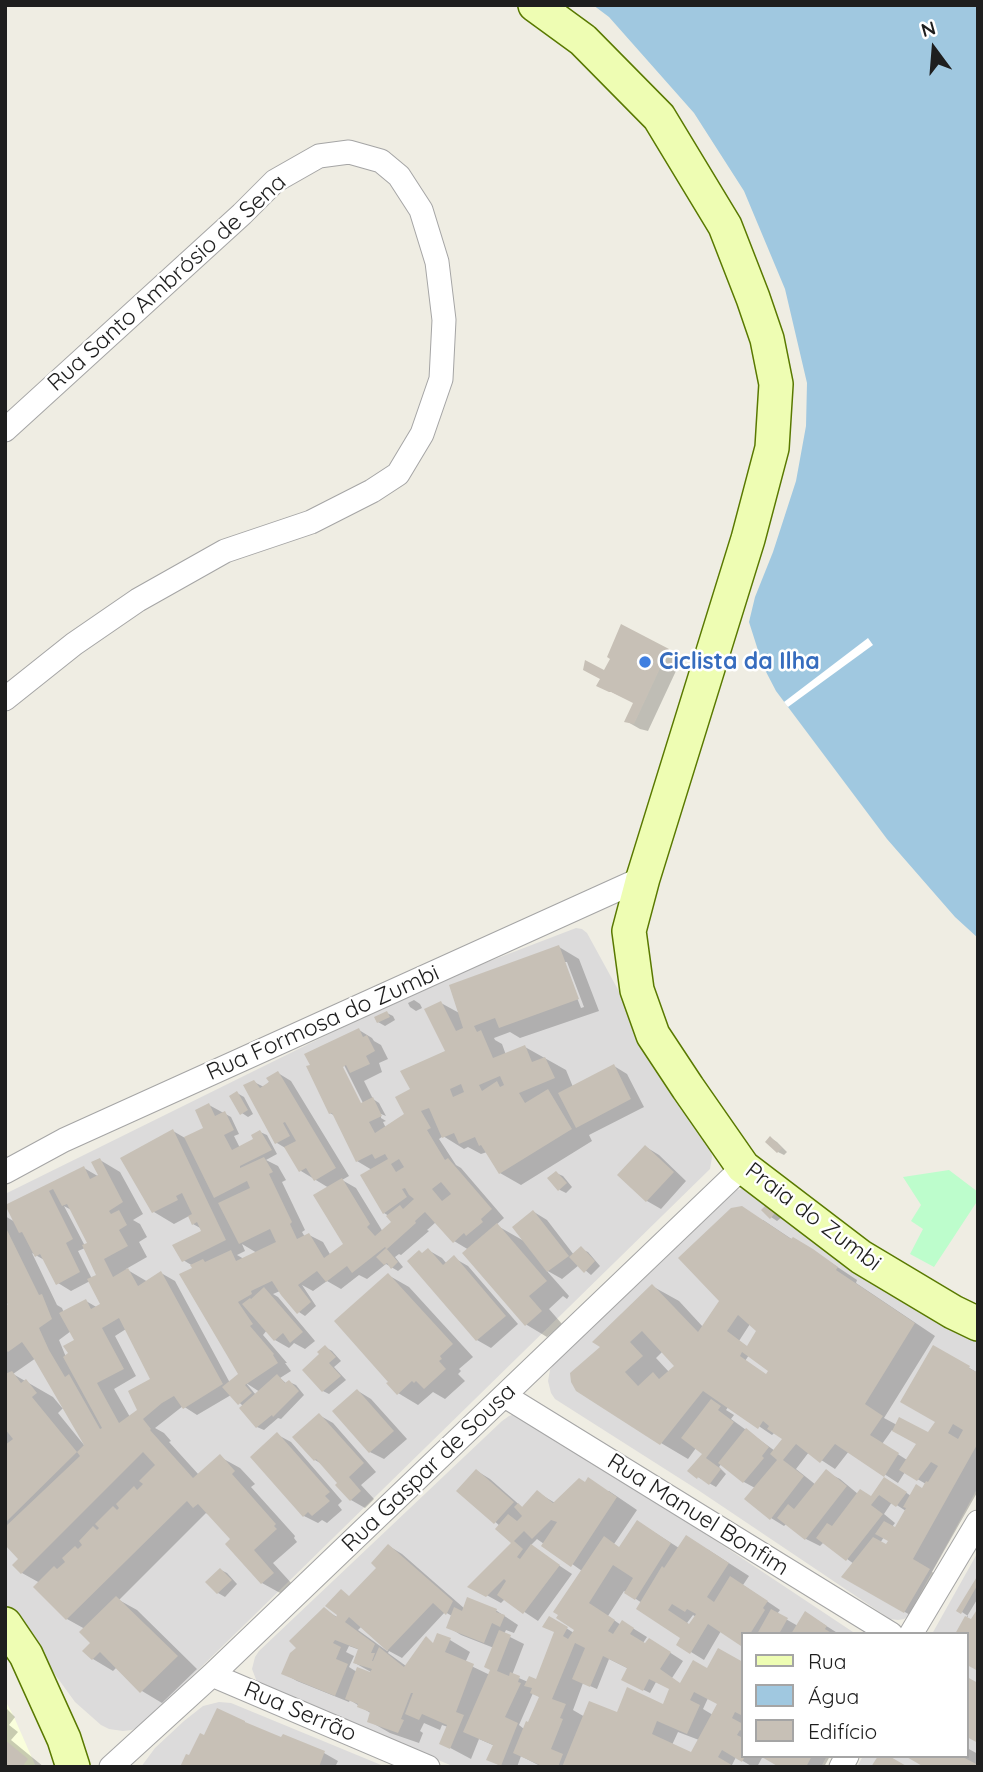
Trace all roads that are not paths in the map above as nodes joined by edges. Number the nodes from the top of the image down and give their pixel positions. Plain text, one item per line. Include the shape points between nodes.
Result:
1 (535, 5) edge
2 (5, 430) edge
3 (5, 699) edge
4 (643, 878) junction
5 (743, 1167) junction
6 (5, 1172) edge
7 (978, 1324) edge
8 (505, 1396) junction
9 (978, 1522) edge
10 (5, 1624) edge
11 (888, 1632) edge
12 (912, 1632) edge
13 (212, 1675) junction
14 (73, 1767) edge
15 (111, 1767) edge
16 (428, 1767) edge

1 - 4 main road, Praia do Zumbi via 583,40 659,117 724,226 763,328 776,384 772,448 748,538
2 - 3 street, Rua Santo Ambrósio de Sena via 275,181 319,156 349,152 380,161 399,176 421,210 439,274 444,320 441,379 422,434 398,474 310,522 225,551 138,600
4 - 5 main road, Praia do Zumbi via 629,931 637,990 653,1035
4 - 6 street, Rua Formosa do Zumbi via 64,1140
5 - 7 main road, Praia do Zumbi via 860,1257
5 - 8 street, Rua Gaspar de Sousa
8 - 11 street, Rua Manuel Bonfim
8 - 13 street, Rua Gaspar de Sousa
9 - 12 street
10 - 14 main road via 26,1655
13 - 15 street, Rua Gaspar de Sousa
13 - 16 street, Rua Serrão

